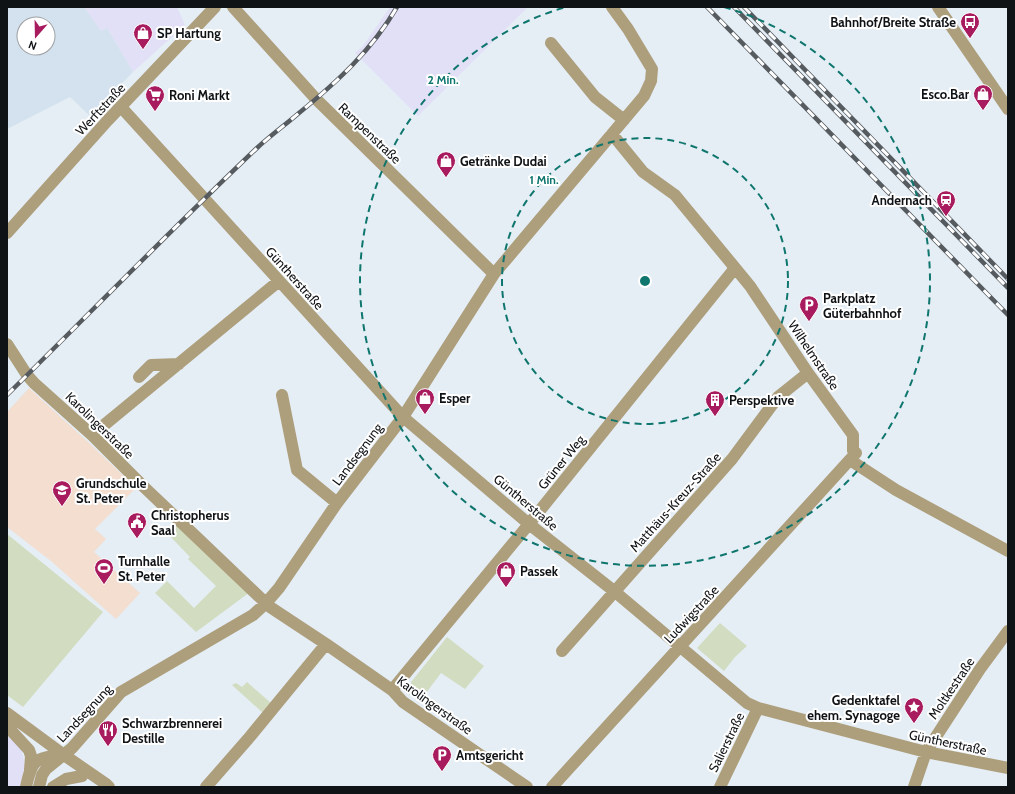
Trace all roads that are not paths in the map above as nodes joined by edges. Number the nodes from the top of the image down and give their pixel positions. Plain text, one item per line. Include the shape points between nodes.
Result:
1 (215, 7) edge
2 (233, 7) edge
3 (612, 7) edge
4 (938, 7) edge
5 (551, 43) dead end
6 (121, 107) junction
7 (1008, 109) edge
8 (624, 120) junction
9 (612, 134) junction
10 (7, 233) edge
11 (735, 268) junction
12 (494, 274) junction
13 (279, 281) junction
14 (7, 344) edge
15 (178, 364) junction
16 (808, 372) junction
17 (138, 377) dead end
18 (282, 395) dead end
19 (403, 417) junction
20 (92, 435) junction
21 (850, 460) junction
22 (337, 503) junction
23 (529, 524) junction
24 (1008, 551) edge
25 (614, 591) junction
26 (266, 603) junction
27 (1008, 631) edge
28 (326, 644) junction
29 (679, 647) junction
30 (562, 651) dead end
31 (392, 690) junction
32 (758, 708) junction
33 (7, 713) edge
34 (7, 725) edge
35 (926, 752) junction
36 (58, 757) junction
37 (1008, 768) edge
38 (30, 770) junction
39 (82, 776) junction
40 (26, 787) edge
41 (39, 787) edge
42 (53, 787) edge
43 (99, 787) edge
44 (109, 787) edge
45 (206, 787) edge
46 (527, 787) edge
47 (552, 787) edge
48 (720, 787) edge
49 (914, 787) edge

1 - 6 street, Werftstraße
2 - 12 street, Rampenstraße via 316,99
3 - 8 street, Landsegnung via 652,69 651,81 644,96
4 - 7 street
5 - 8 street via 595,97
6 - 10 street, Werftstraße
6 - 13 street, Güntherstraße
8 - 9 street, Landsegnung
9 - 11 street, Wilhelmstraße via 643,172 675,195
9 - 12 street, Landsegnung
11 - 16 street, Wilhelmstraße
11 - 23 street, Grüner Weg
12 - 19 street, Landsegnung
13 - 15 street
13 - 19 street, Güntherstraße
14 - 20 street, Karolingerstraße via 27,376
15 - 17 street via 151,365
15 - 20 street
16 - 21 street, Wilhelmstraße via 853,436 856,453
16 - 25 street, Matthäus-Kreuz-Straße via 778,397 732,459
18 - 22 street via 296,470
19 - 22 street, Landsegnung
19 - 23 street, Güntherstraße
20 - 26 street, Karolingerstraße
21 - 24 street via 896,490
21 - 29 street, Ludwigstraße
22 - 26 street, Landsegnung
23 - 25 street, Güntherstraße
23 - 31 street, Grüner Weg
25 - 29 street, Güntherstraße
25 - 30 street, Matthäus-Kreuz-Straße
26 - 28 street, Karolingerstraße
26 - 36 street, Landsegnung via 253,615 121,692 72,748
27 - 35 street, Moltkestraße
28 - 31 street, Karolingerstraße
28 - 45 street
29 - 32 street, Güntherstraße via 747,703
29 - 47 street, Ludwigstraße
31 - 46 street, Karolingerstraße via 403,702
32 - 35 street, Güntherstraße
32 - 48 street, Salierstraße
33 - 36 street
34 - 36 street
34 - 38 street via 29,750
35 - 37 street, Güntherstraße
35 - 49 street, Moltkestraße
36 - 38 street via 37,761
36 - 39 street
36 - 41 street, Landsegnung via 44,771
36 - 44 street
38 - 40 street
39 - 42 street via 66,779
39 - 43 street

